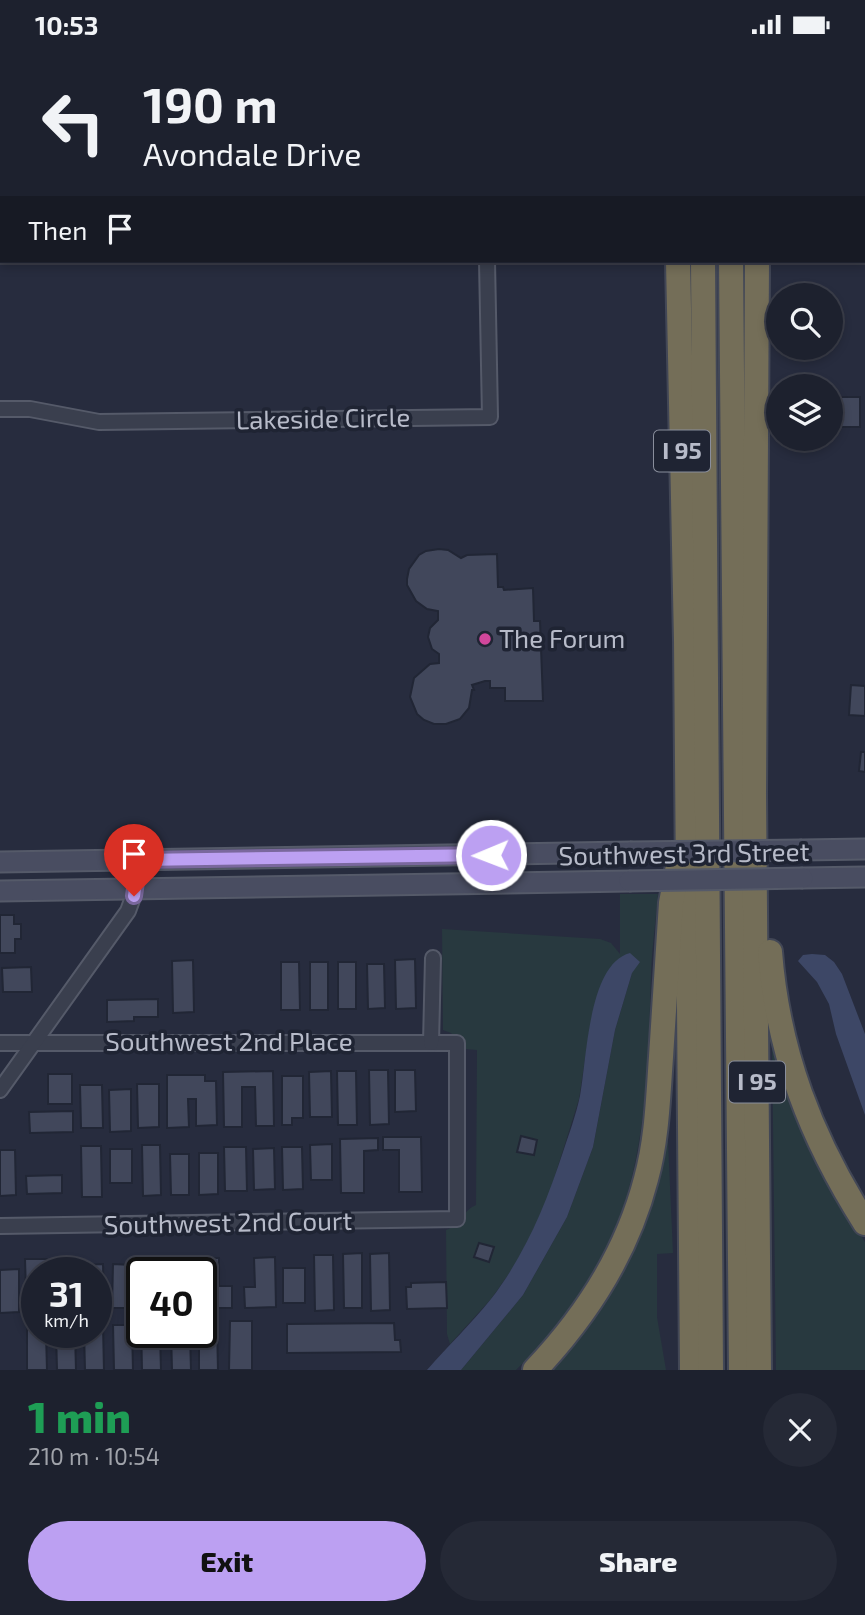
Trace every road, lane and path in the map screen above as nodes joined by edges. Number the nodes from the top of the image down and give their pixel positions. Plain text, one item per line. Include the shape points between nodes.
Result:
1 (487, 263) edge
2 (678, 263) edge
3 (703, 263) edge
4 (731, 263) edge
5 (757, 263) edge
6 (0, 409) edge
7 (754, 794) junction
8 (687, 808) junction
9 (865, 849) edge
10 (139, 860) junction
11 (0, 862) edge
12 (865, 877) edge
13 (136, 889) junction
14 (0, 891) edge
15 (433, 958) dead end
16 (35, 1042) junction
17 (0, 1043) edge
18 (431, 1043) junction
19 (0, 1090) edge
20 (457, 1219) joint
21 (865, 1223) edge
22 (0, 1226) edge
23 (535, 1370) edge
24 (692, 1370) edge
25 (711, 1370) edge
26 (741, 1370) edge
27 (759, 1370) edge

1 - 6 street, Lakeside Circle via 490,417 99,422 30,409
2 - 8 highway, I 95
3 - 25 highway
4 - 26 highway
5 - 7 highway, I 95
7 - 21 highway via 774,990 785,1044 814,1132
7 - 27 highway, I 95
8 - 23 highway via 671,903 656,1124 646,1180 602,1284 568,1334
8 - 24 highway, I 95
9 - 10 street, Southwest 3rd Street, bridge
10 - 11 street, Southwest 3rd Street
10 - 13 street
12 - 13 street, Southwest 3rd Street, bridge
13 - 14 street, Southwest 3rd Street
13 - 16 street via 128,911
15 - 18 street
16 - 17 street, Southwest 2nd Place
16 - 18 street, Southwest 2nd Place
16 - 19 street
18 - 20 street, Southwest 2nd Place via 457,1043
20 - 22 street, Southwest 2nd Court

